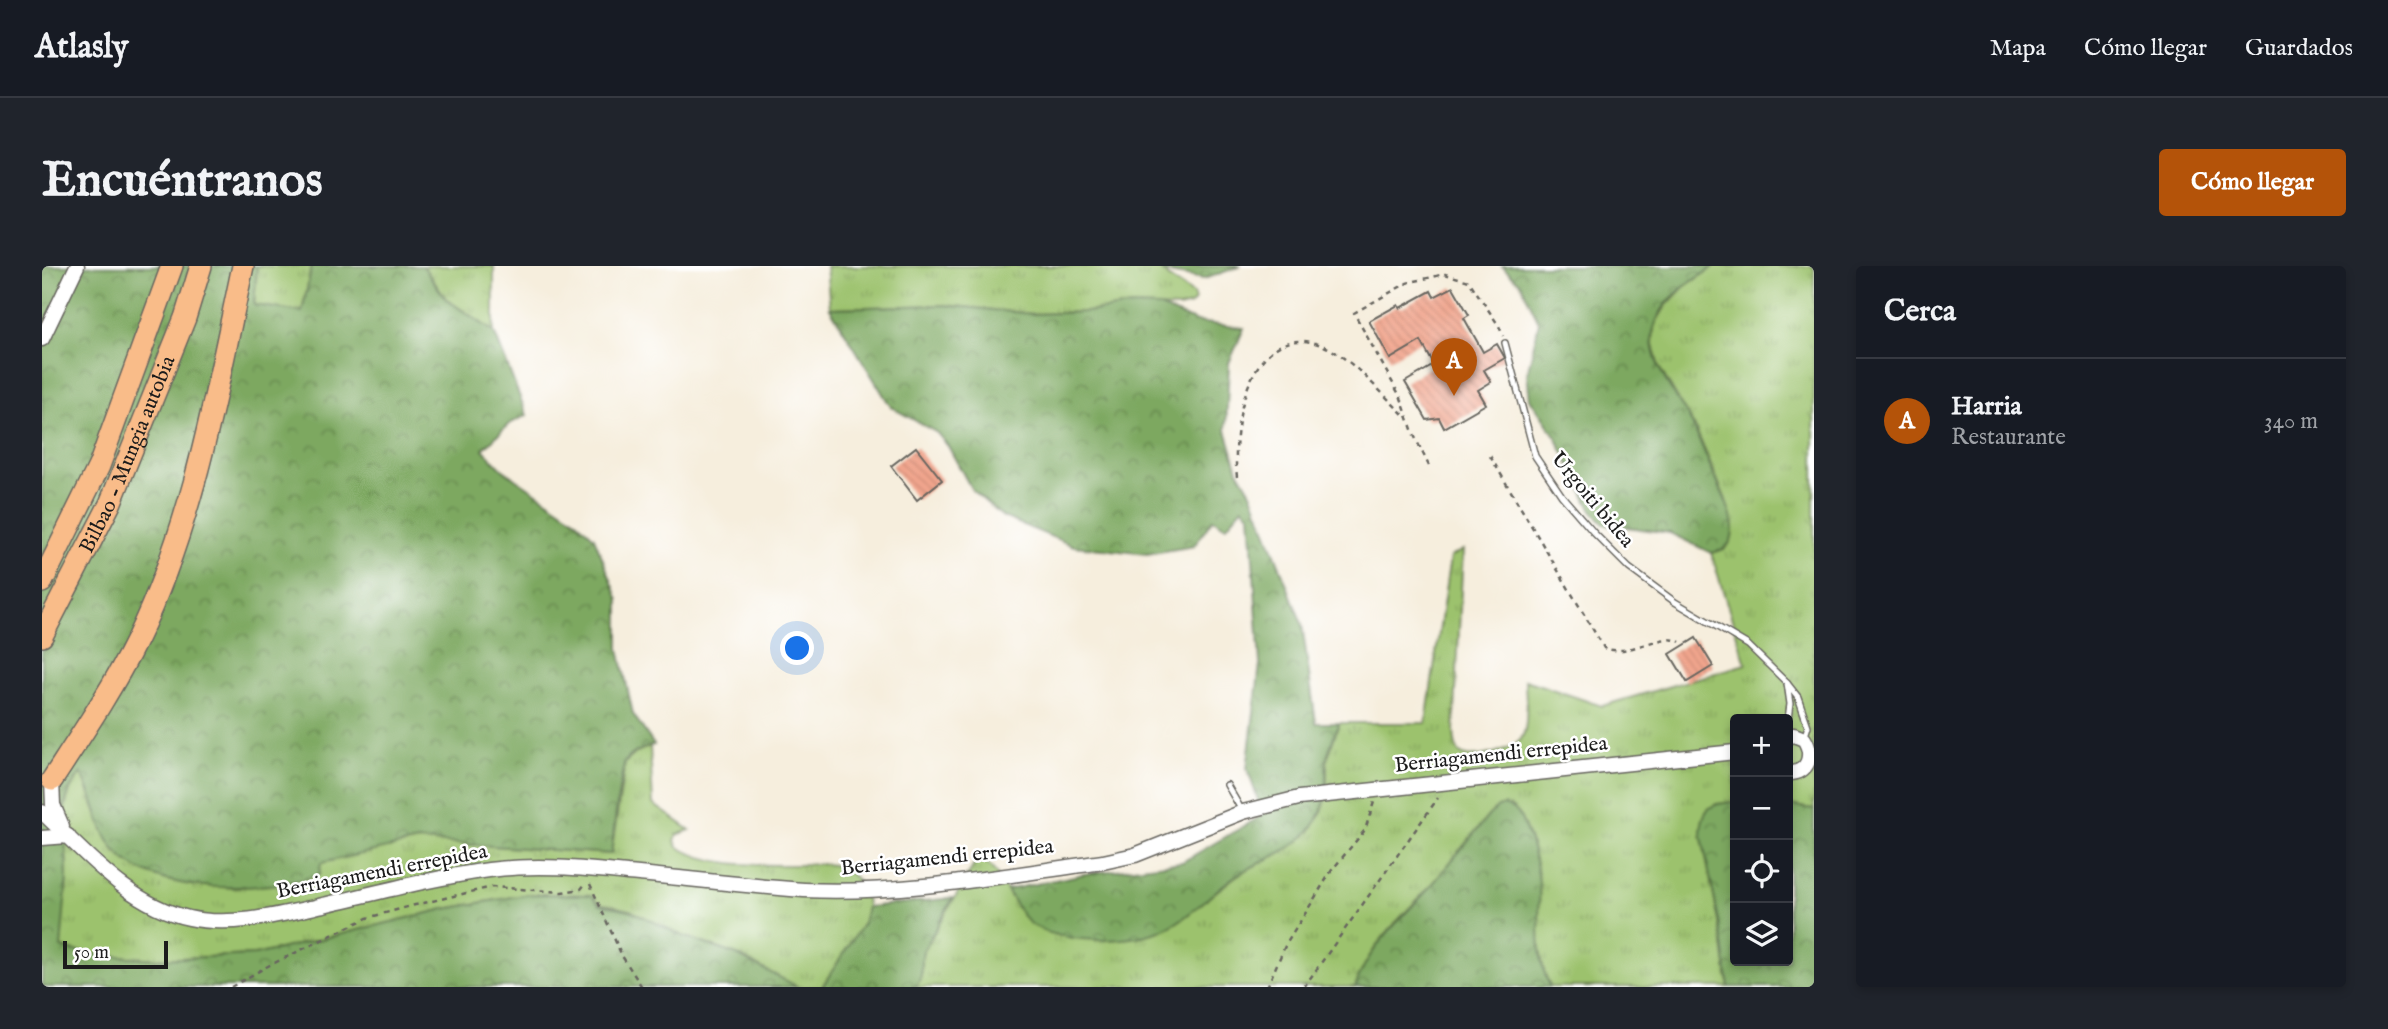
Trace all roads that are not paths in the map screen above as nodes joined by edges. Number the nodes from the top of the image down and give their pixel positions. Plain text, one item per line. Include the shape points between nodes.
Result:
1 (78, 266) edge
2 (172, 266) edge
3 (201, 266) edge
4 (243, 266) edge
5 (42, 339) edge
6 (1505, 343) road end
7 (42, 582) edge
8 (42, 636) edge
9 (1787, 683) junction
10 (1789, 714) edge
11 (1793, 735) edge
12 (1809, 745) edge
13 (1730, 753) edge
14 (1718, 755) junction
15 (1730, 757) edge
16 (1810, 768) edge
17 (1793, 773) edge
18 (47, 784) edge
19 (1227, 785) dead end
20 (42, 812) edge
21 (1242, 812) junction
22 (68, 836) junction
23 (42, 838) edge

1 - 5 street
2 - 7 highway, Bilbao - Mungia autobia via 99,466
3 - 8 highway, Bilbao - Mungia autobia via 185,318 110,504
4 - 18 highway via 211,417 165,572 137,639 98,709
6 - 9 lane, Urgoiti bidea via 1535,456 1562,496 1629,568 1675,602 1748,645
9 - 10 lane
9 - 12 lane, Urgoiti bidea via 1798,697
11 - 12 street
12 - 16 street
13 - 14 street
14 - 15 street
14 - 21 street, Berriagamendi errepidea via 1299,798
16 - 17 street
18 - 22 street via 56,816
19 - 21 lane
20 - 22 street, Berriagamendi errepidea
21 - 22 street, Berriagamendi errepidea via 1135,855 903,887 803,890 583,869 489,870 275,916 220,921 191,919 145,901
22 - 23 street

